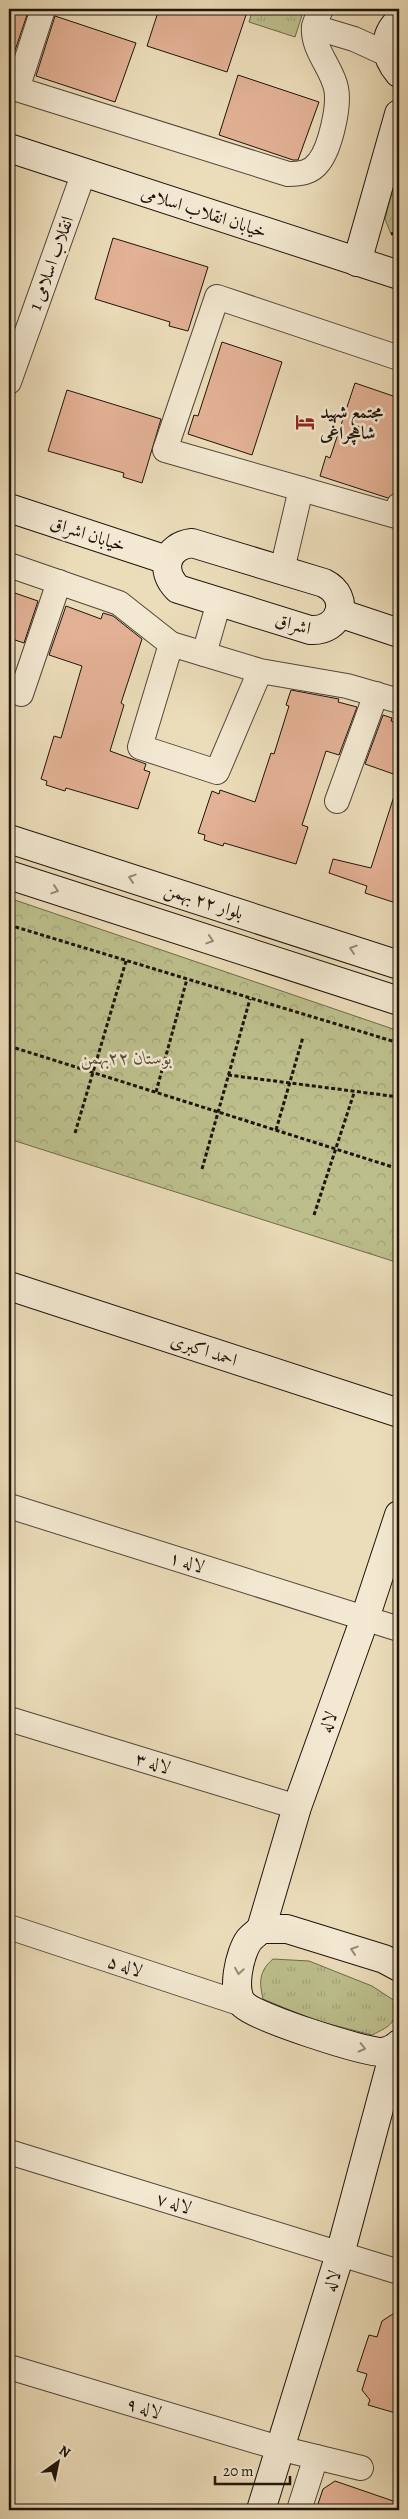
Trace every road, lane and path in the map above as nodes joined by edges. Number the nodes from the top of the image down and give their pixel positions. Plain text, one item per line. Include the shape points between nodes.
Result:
1 (43, 9) edge
2 (318, 18) edge
3 (395, 18) edge
4 (393, 64) edge
5 (399, 114) edge
6 (9, 148) edge
7 (84, 172) junction
8 (357, 262) junction
9 (399, 275) edge
10 (399, 358) edge
11 (9, 382) edge
12 (301, 489) junction
13 (399, 505) edge
14 (9, 508) edge
15 (167, 560) junction
16 (9, 565) edge
17 (282, 570) junction
18 (59, 582) junction
19 (219, 602) junction
20 (339, 613) junction
21 (399, 633) edge
22 (171, 644) junction
23 (204, 654) junction
24 (260, 671) junction
25 (21, 694) dead end
26 (376, 694) junction
27 (399, 702) edge
28 (337, 801) dead end
29 (9, 839) edge
30 (9, 875) edge
31 (9, 925) edge
32 (126, 961) junction
33 (399, 965) edge
34 (187, 979) junction
35 (250, 998) junction
36 (399, 1000) edge
37 (303, 1037) dead end
38 (399, 1043) edge
39 (9, 1046) edge
40 (94, 1072) junction
41 (228, 1075) junction
42 (288, 1084) junction
43 (156, 1092) junction
44 (354, 1093) junction
45 (399, 1097) edge
46 (219, 1112) junction
47 (276, 1130) junction
48 (76, 1133) dead end
49 (337, 1150) junction
50 (202, 1169) dead end
51 (399, 1169) edge
52 (314, 1215) dead end
53 (399, 1221) edge
54 (394, 1238) dead end
55 (9, 1286) edge
56 (399, 1413) edge
57 (9, 1506) edge
58 (399, 1515) edge
59 (365, 1618) junction
60 (399, 1629) edge
61 (9, 1719) edge
62 (297, 1808) junction
63 (9, 1928) edge
64 (261, 1929) junction
65 (399, 1967) edge
66 (242, 2004) junction
67 (397, 2047) edge
68 (9, 2152) edge
69 (340, 2254) junction
70 (399, 2272) edge
71 (9, 2367) edge
72 (280, 2448) junction
73 (316, 2457) junction
74 (361, 2468) dead end
75 (261, 2510) edge
76 (299, 2510) edge

1 - 2 street via 17,89 288,174 305,174 319,163 337,107 336,88 318,48
2 - 4 street
3 - 4 street via 389,37
5 - 8 street
6 - 7 street, خیابان انقلاب اسلامی
7 - 8 street, خیابان انقلاب اسلامی
7 - 11 street, انقلاب اسلامی 1
8 - 9 street, خیابان انقلاب اسلامی
10 - 12 street via 217,297 165,450
12 - 13 street via 396,516
12 - 17 street
14 - 15 street, خیابان اشراق
15 - 17 street, اشراق via 176,547 192,542
15 - 19 street, اشراق via 168,576 178,589
16 - 18 street
17 - 20 street, اشراق via 332,587 340,601
18 - 22 street via 119,603
18 - 25 street
19 - 20 street, اشراق via 310,630 333,624
19 - 23 street
20 - 21 street
22 - 23 street
22 - 24 street via 140,747 217,772
23 - 24 street
24 - 26 street
26 - 27 street
26 - 28 street
33 -> 29 street, بلوار ۲۲ بهمن
30 -> 36 street, بلوار ۲۲ بهمن
31 - 32 path
32 - 34 path
32 - 40 path
34 - 35 path
34 - 43 path
35 - 38 path
35 - 41 path
37 - 42 path
39 - 40 path
40 - 43 path
40 - 48 path
41 - 42 path
41 - 46 path
42 - 44 path
42 - 47 path
43 - 46 path
44 - 45 path
44 - 49 path
46 - 47 path
46 - 50 path
47 - 49 path
49 - 51 path
49 - 52 path
53 - 54 path
55 - 56 street, احمد اکبری
57 - 59 street, لاله ۱
58 - 59 street, لاله
59 - 60 street, لاله ۱
59 - 62 street, لاله
61 - 62 street, لاله ۳
62 - 64 street, لاله
63 - 66 street, لاله ۵
65 -> 64 street via 286,1929
64 -> 66 street via 249,1940 239,1966 237,1989
66 -> 67 street via 258,2014 362,2048 382,2052
67 - 69 street, لاله
68 - 69 street, لاله ۷
69 - 70 street, لاله ۷
69 - 72 street, لاله
71 - 72 street, لاله ۹
72 - 73 street, لاله ۹
72 - 75 street, لاله
73 - 74 street, لاله ۹
73 - 76 street

